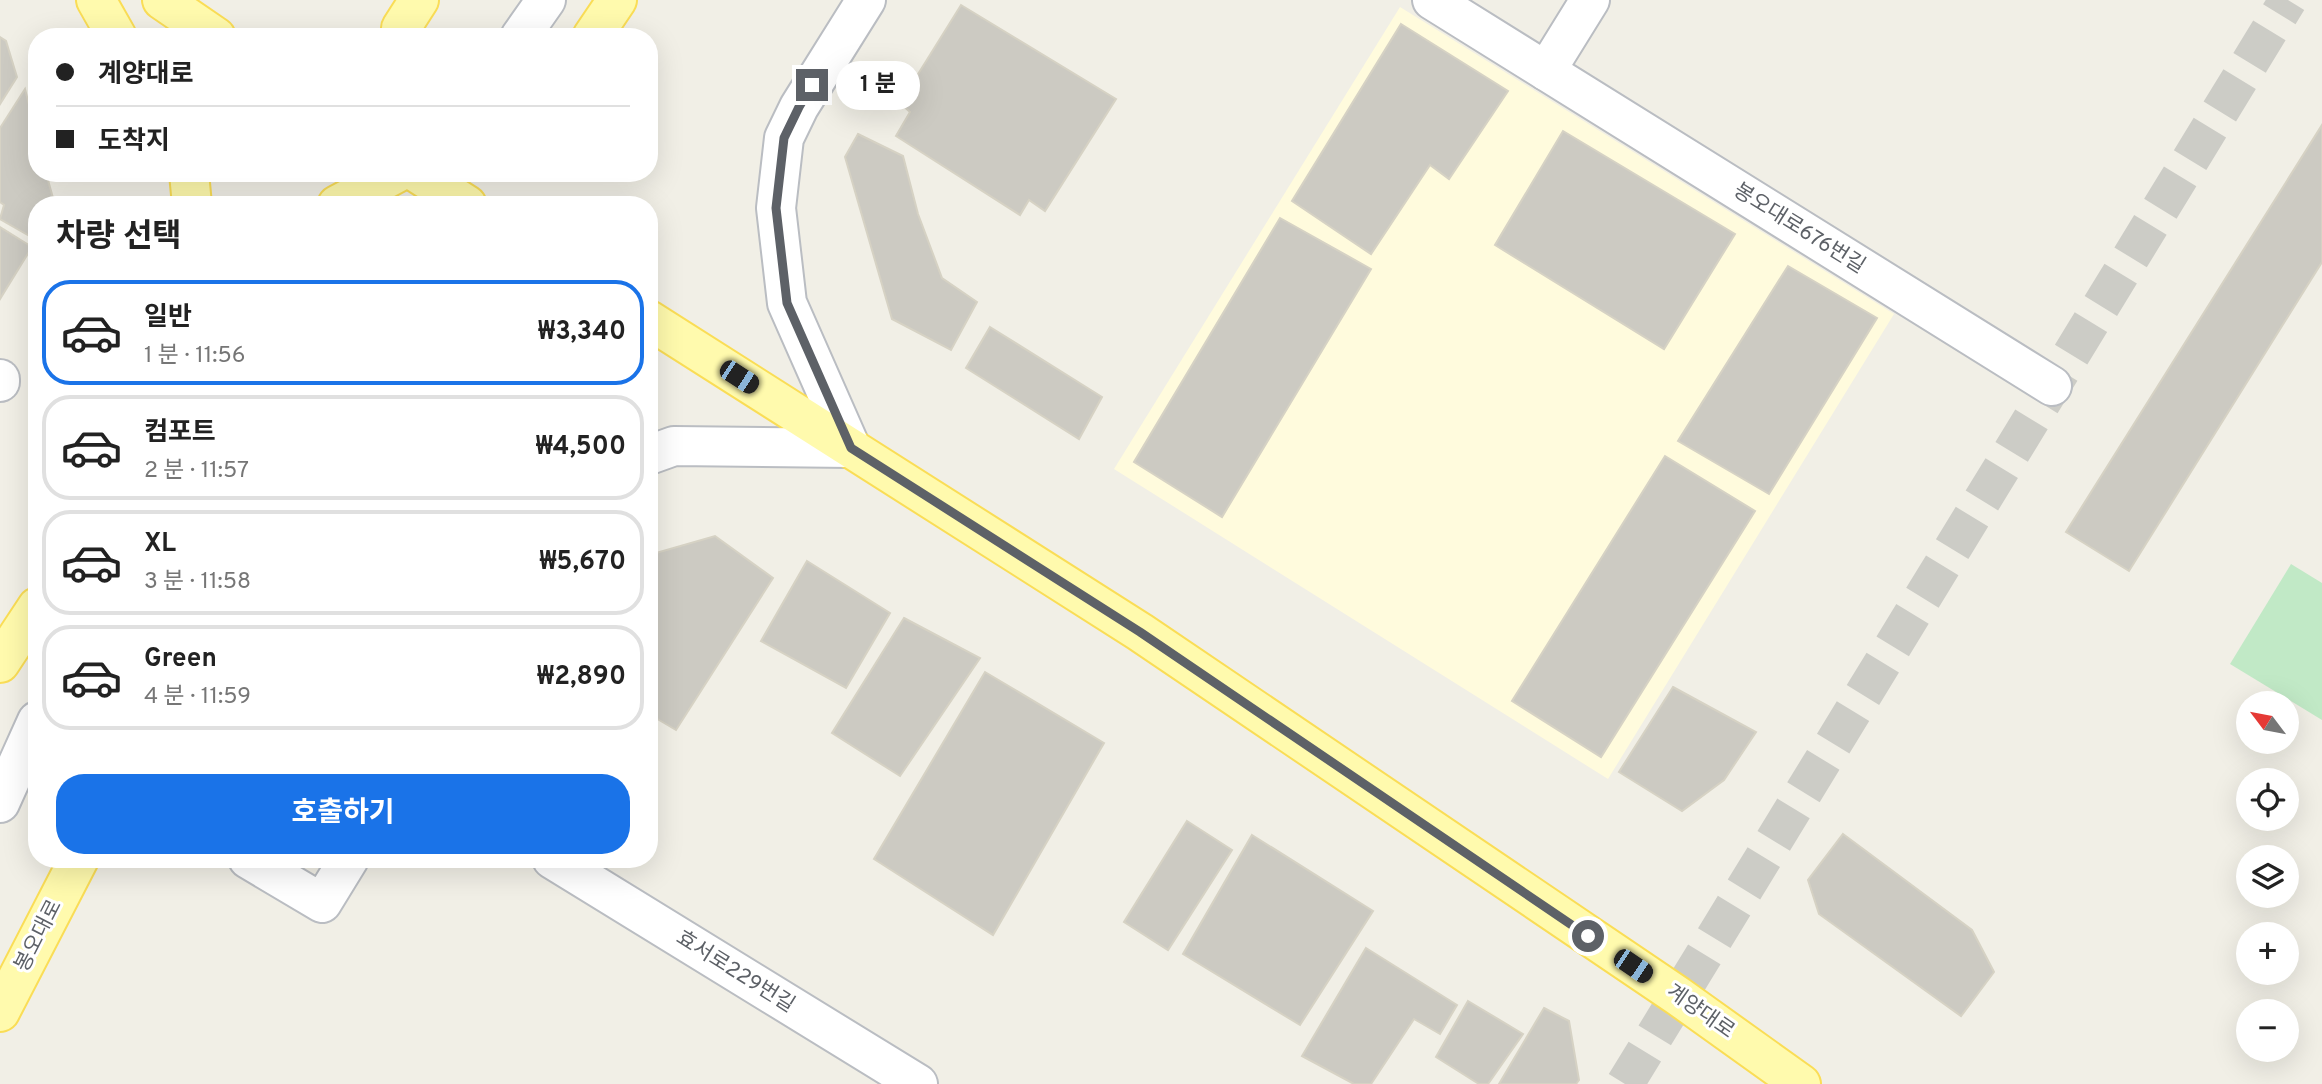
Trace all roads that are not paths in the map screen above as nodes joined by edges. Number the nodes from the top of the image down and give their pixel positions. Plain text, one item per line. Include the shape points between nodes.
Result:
1 (96, 0) edge
2 (162, 0) edge
3 (419, 0) edge
4 (546, 0) edge
5 (617, 0) edge
6 (866, 0) edge
7 (1432, 0) edge
8 (1590, 0) edge
9 (112, 28) edge
10 (203, 28) edge
11 (401, 28) edge
12 (526, 28) edge
13 (598, 28) edge
14 (1546, 71) junction
15 (384, 182) edge
16 (394, 182) edge
17 (431, 182) edge
18 (356, 196) edge
19 (380, 196) edge
20 (453, 196) edge
21 (658, 326) edge
22 (2052, 386) dead end
23 (851, 448) junction
24 (658, 452) edge
25 (28, 621) edge
26 (0, 663) edge
27 (28, 741) edge
28 (0, 803) edge
29 (74, 868) edge
30 (263, 868) edge
31 (343, 868) edge
32 (567, 868) edge
33 (0, 1012) edge
34 (918, 1084) edge
35 (1801, 1084) edge

1 - 9 main road
2 - 10 main road
3 - 11 main road
4 - 12 street
5 - 13 main road
6 - 23 street via 784,138 776,208 787,303
7 - 14 street, 봉오대로676번길
8 - 14 street
14 - 22 street, 봉오대로676번길
15 - 18 main road
16 - 19 street
17 - 20 main road
21 - 23 main road, 계양대로
23 - 24 street via 674,446
23 - 35 main road, 계양대로 via 1140,632
25 - 26 main road
27 - 28 street
29 - 33 main road, 봉오대로
30 - 31 street via 322,903
32 - 34 street, 효서로229번길

